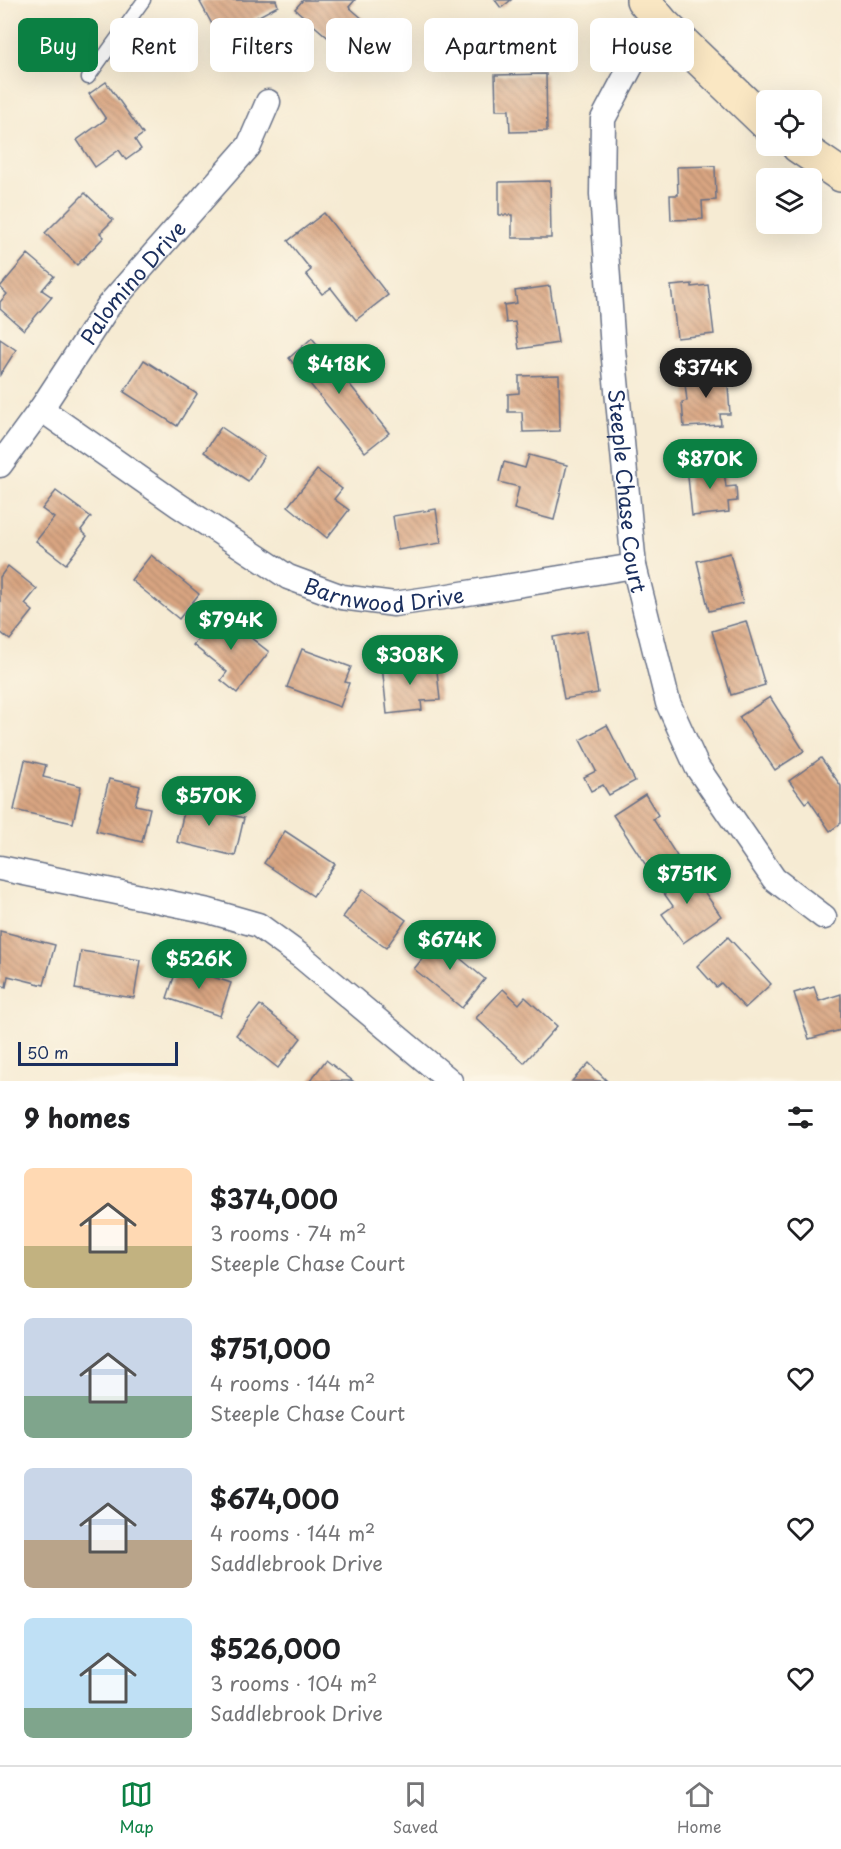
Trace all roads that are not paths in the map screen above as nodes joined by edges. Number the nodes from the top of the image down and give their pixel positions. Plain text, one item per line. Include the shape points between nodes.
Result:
1 (144, 0) edge
2 (653, 12) edge
3 (87, 78) dead end
4 (268, 102) dead end
5 (756, 113) edge
6 (813, 156) edge
7 (841, 175) edge
8 (41, 409) junction
9 (0, 465) edge
10 (634, 566) junction
11 (0, 868) edge
12 (824, 917) dead end
13 (450, 1081) edge

1 - 3 lane
2 - 5 street
2 - 10 street, Steeple Chase Court via 638,53 603,119 602,194
4 - 8 street, Palomino Drive via 249,146 109,305
6 - 7 street
8 - 9 street, Palomino Drive
8 - 10 street, Barnwood Drive via 288,577 342,597 394,604
10 - 12 street, Steeple Chase Court via 668,703 697,767 774,879
11 - 13 street via 209,911 258,926 302,957

